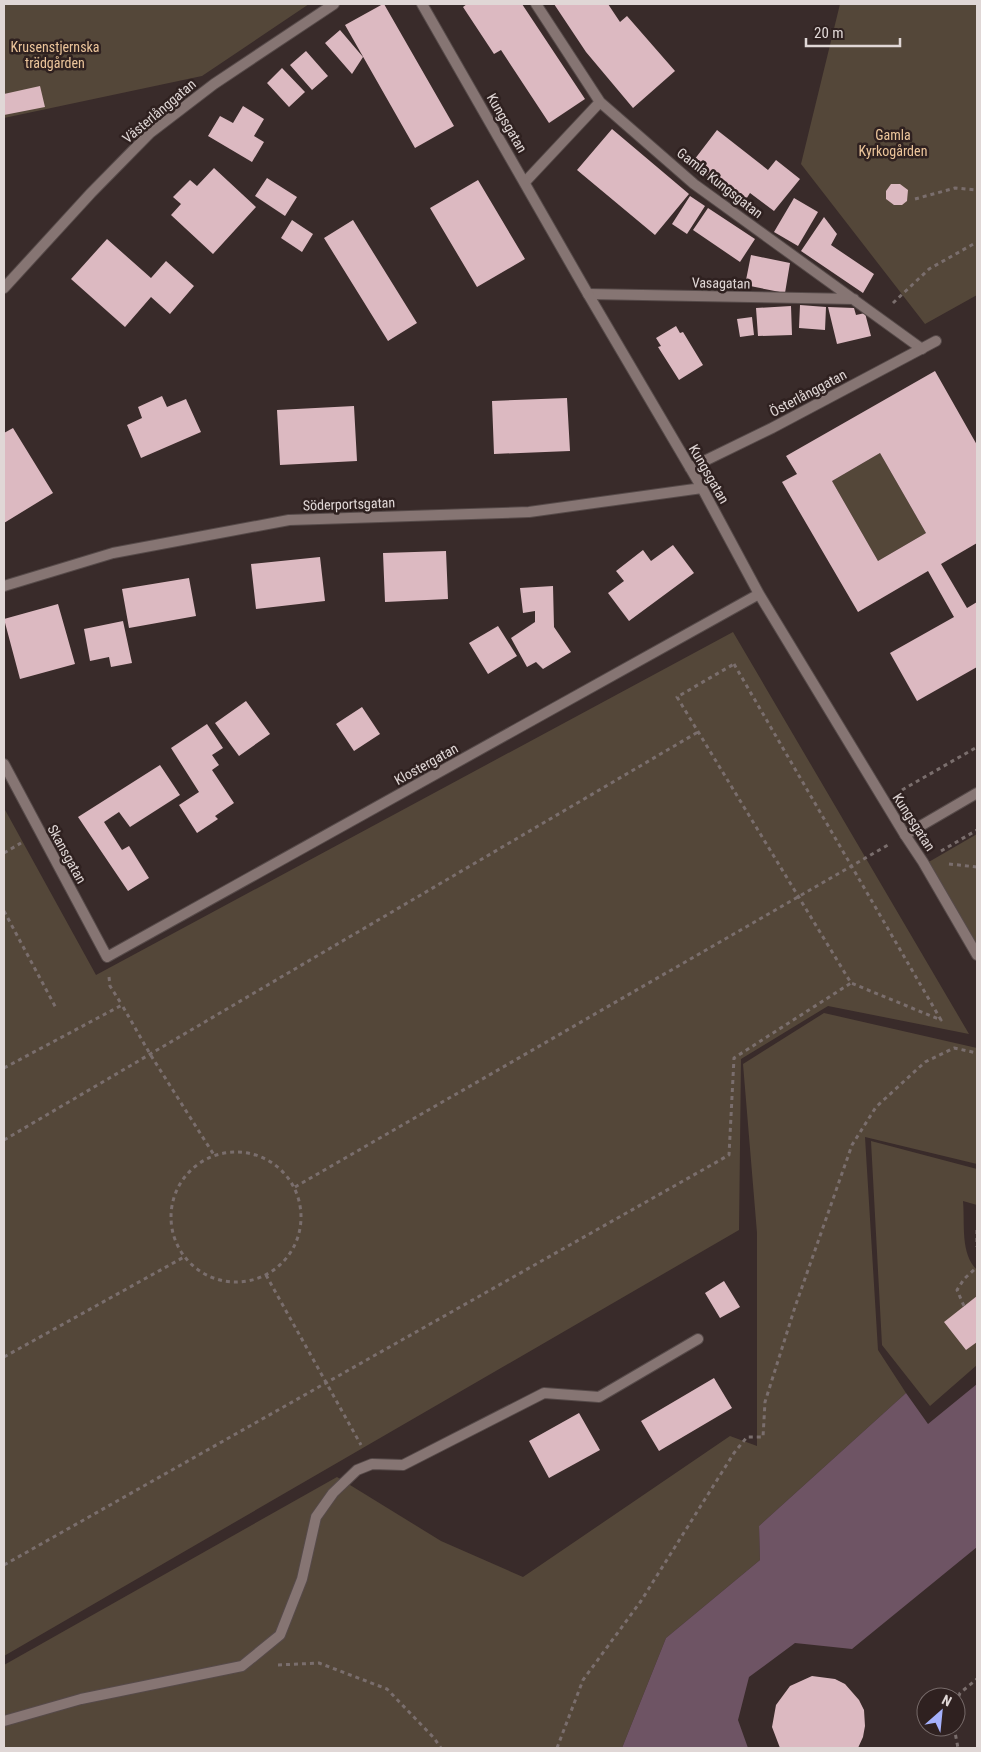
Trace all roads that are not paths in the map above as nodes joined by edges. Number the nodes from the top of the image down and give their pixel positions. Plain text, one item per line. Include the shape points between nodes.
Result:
1 (334, 4) edge
2 (422, 4) edge
3 (536, 4) edge
4 (600, 102) junction
5 (525, 182) junction
6 (4, 288) edge
7 (588, 294) junction
8 (854, 299) junction
9 (936, 341) dead end
10 (922, 349) junction
11 (690, 468) junction
12 (702, 488) junction
13 (4, 586) edge
14 (758, 594) junction
15 (4, 764) edge
16 (977, 793) edge
17 (904, 835) junction
18 (977, 954) edge
19 (107, 957) joint
20 (698, 1339) dead end
21 (4, 1721) edge

1 - 6 street, Västerlånggatan via 214,84 150,133
2 - 5 street, Kungsgatan
3 - 4 street, Gamla Kungsgatan
4 - 5 street
4 - 8 street, Gamla Kungsgatan via 694,184
5 - 7 street, Kungsgatan
7 - 8 street, Vasagatan
7 - 11 street, Kungsgatan
8 - 10 street, Gamla Kungsgatan
9 - 10 street, Österlånggatan
10 - 11 street, Österlånggatan
11 - 12 street, Kungsgatan
12 - 13 street, Söderportsgatan via 529,512 289,520 113,553
12 - 14 street, Kungsgatan
14 - 17 street, Kungsgatan
14 - 19 street, Klostergatan
15 - 19 street, Skansgatan
16 - 17 street
17 - 18 street, Kungsgatan
20 - 21 street via 599,1397 544,1392 403,1466 372,1464 358,1470 333,1493 316,1517 302,1579 280,1635 242,1666 81,1699

